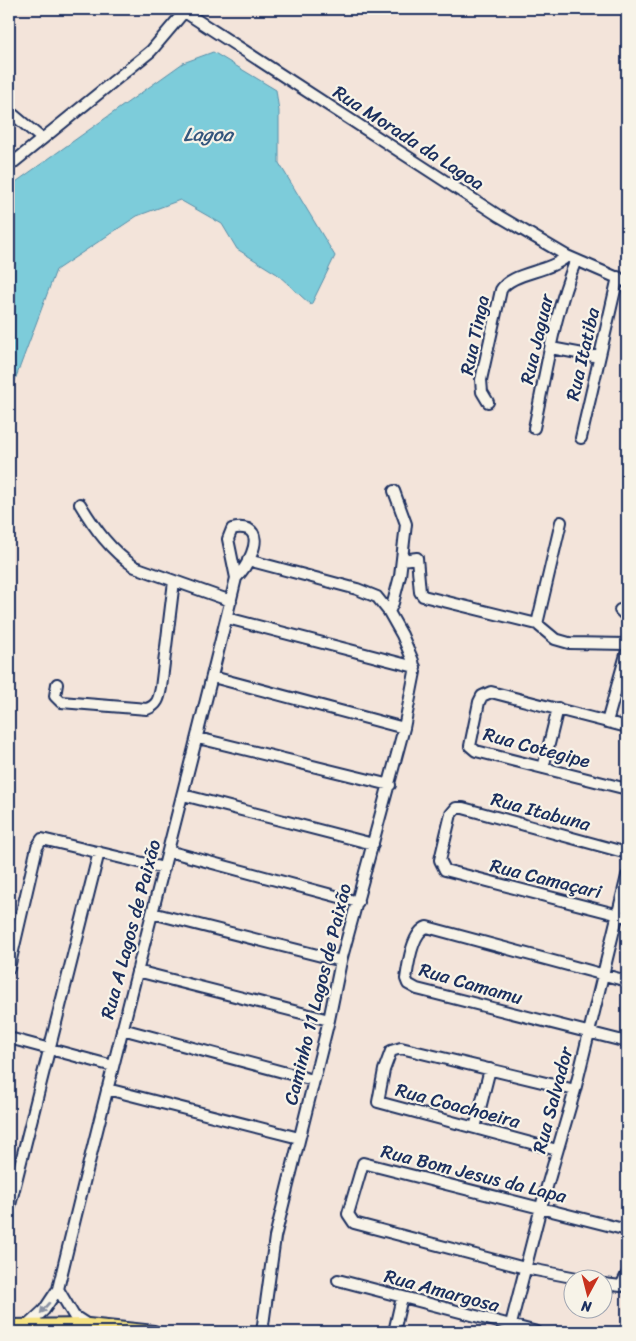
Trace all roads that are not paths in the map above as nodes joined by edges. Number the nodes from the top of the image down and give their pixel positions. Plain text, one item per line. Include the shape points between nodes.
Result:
1 (182, 10) edge
2 (9, 110) edge
3 (42, 138) junction
4 (9, 166) edge
5 (572, 258) junction
6 (622, 280) edge
7 (551, 348) junction
8 (599, 356) junction
9 (488, 402) dead end
10 (534, 428) dead end
11 (581, 438) dead end
12 (394, 491) dead end
13 (80, 504) dead end
14 (561, 522) dead end
15 (248, 560) junction
16 (402, 560) junction
17 (236, 578) junction
18 (174, 581) junction
19 (231, 601) junction
20 (389, 612) junction
21 (227, 618) junction
22 (537, 624) junction
23 (627, 644) edge
24 (627, 652) edge
25 (415, 667) junction
26 (624, 673) edge
27 (213, 677) junction
28 (57, 684) dead end
29 (558, 708) junction
30 (607, 722) junction
31 (627, 727) edge
32 (404, 728) junction
33 (198, 738) junction
34 (543, 768) junction
35 (390, 785) junction
36 (627, 788) edge
37 (183, 795) junction
38 (373, 844) junction
39 (168, 851) junction
40 (99, 852) junction
41 (627, 852) edge
42 (164, 868) junction
43 (457, 874) joint
44 (627, 876) edge
45 (358, 902) junction
46 (152, 913) junction
47 (622, 916) edge
48 (11, 947) edge
49 (341, 961) junction
50 (9, 968) edge
51 (137, 971) junction
52 (602, 974) junction
53 (627, 981) edge
54 (329, 1020) junction
55 (122, 1029) junction
56 (587, 1032) junction
57 (9, 1038) edge
58 (627, 1042) edge
59 (50, 1049) junction
60 (113, 1066) junction
61 (490, 1069) junction
62 (313, 1080) junction
63 (107, 1089) junction
64 (575, 1090) junction
65 (475, 1128) junction
66 (299, 1138) junction
67 (557, 1150) junction
68 (541, 1207) junction
69 (9, 1209) edge
70 (627, 1230) edge
71 (525, 1268) junction
72 (627, 1274) edge
73 (564, 1276) edge
74 (338, 1280) dead end
75 (614, 1285) edge
76 (58, 1289) junction
77 (402, 1297) junction
78 (29, 1324) junction
79 (88, 1325) junction
80 (9, 1326) edge
81 (114, 1330) edge
82 (510, 1330) edge
83 (135, 1331) edge
84 (154, 1332) edge
85 (262, 1332) edge
86 (394, 1332) edge
87 (537, 1332) edge

1 - 3 street via 151,51
1 - 5 street, Rua Morada da Lagoa via 475,200
2 - 3 street
3 - 4 street
5 - 6 street, Rua Morada da Lagoa
5 - 7 street, Rua Jaguar
5 - 9 street, Rua Tinga via 511,279 501,290 481,380 482,392
6 - 8 street, Rua Itatiba
7 - 8 street
7 - 10 street, Rua Jaguar
8 - 11 street, Rua Itatiba
12 - 16 street via 406,521
13 - 18 street via 122,558 135,567
14 - 22 street
15 - 17 street, Rua A Lagos de Paixão
15 - 17 street, Rua A Lagos de Paixão via 254,536 246,529 232,529 228,540
15 - 20 street via 366,592 381,601
16 - 20 street
16 - 22 street via 417,558 423,596
17 - 19 street, Rua A Lagos de Paixão
18 - 19 street
18 - 28 street via 161,688 153,707 61,702 55,696
19 - 21 street, Rua A Lagos de Paixão
20 - 25 street
21 - 25 street
21 - 27 street, Rua A Lagos de Paixão
22 - 23 street via 555,638 569,643
24 - 26 street
25 - 32 street, Caminho 11 Lagos de Paixão
26 - 30 street
27 - 32 street
27 - 33 street, Rua A Lagos de Paixão
29 - 30 street
29 - 34 street
29 - 34 street, Rua Cotegipe via 491,692 482,696 476,715 472,749
30 - 31 street
32 - 35 street, Caminho 11 Lagos de Paixão
33 - 35 street
33 - 37 street, Rua A Lagos de Paixão
34 - 36 street, Rua Cotegipe
35 - 38 street, Caminho 11 Lagos de Paixão
37 - 38 street
37 - 39 street, Rua A Lagos de Paixão
38 - 45 street, Caminho 11 Lagos de Paixão
39 - 42 street, Rua A Lagos de Paixão
39 - 45 street
40 - 42 street
40 - 48 street via 45,838 39,841
40 - 59 street
41 - 43 street, Rua Itabuna via 456,808 450,818 441,865
42 - 46 street, Rua A Lagos de Paixão
43 - 47 street, Rua Camaçari
44 - 47 street, Rua Salvador
45 - 49 street, Caminho 11 Lagos de Paixão
46 - 49 street
46 - 51 street, Rua A Lagos de Paixão
47 - 52 street, Rua Salvador
48 - 50 street
49 - 54 street, Caminho 11 Lagos de Paixão
51 - 54 street
51 - 55 street, Rua A Lagos de Paixão
52 - 53 street
52 - 56 street, Rua Salvador
52 - 56 street, Rua Camamu via 427,927 420,931 415,941 407,973 408,984 418,990
54 - 62 street, Caminho 11 Lagos de Paixão
55 - 60 street, Rua A Lagos de Paixão
55 - 62 street
56 - 58 street
56 - 64 street, Rua Salvador
57 - 59 street
59 - 60 street
59 - 69 street
60 - 63 street, Rua A Lagos de Paixão
61 - 64 street
61 - 65 street
61 - 65 street, Rua Coachoeira via 401,1048 389,1056 378,1102
62 - 66 street, Caminho 11 Lagos de Paixão
63 - 66 street
63 - 76 street, Rua A Lagos de Paixão
64 - 67 street, Rua Salvador
65 - 67 street, Rua Coachoeira
66 - 85 street, Caminho 11 Lagos de Paixão via 275,1237
67 - 68 street, Rua Salvador
68 - 70 street, Rua Bom Jesus da Lapa
68 - 71 street, Rua Salvador
68 - 71 street, Rua Bom Jesus da Lapa via 363,1163 348,1214 354,1222
71 - 73 street, Rua Bom Jesus da Lapa
71 - 82 street, Rua Salvador
72 - 75 street via 621,1286
74 - 77 street, Rua Amargosa
76 -> 78 street, Rua A Lagos de Paixão via 44,1310
76 - 79 street via 74,1316
77 - 82 street, Rua Amargosa
77 - 86 street
78 - 79 main road
78 - 80 main road
79 - 81 main road
81 - 83 main road
82 - 87 street, Rua Amargosa
83 - 84 main road

